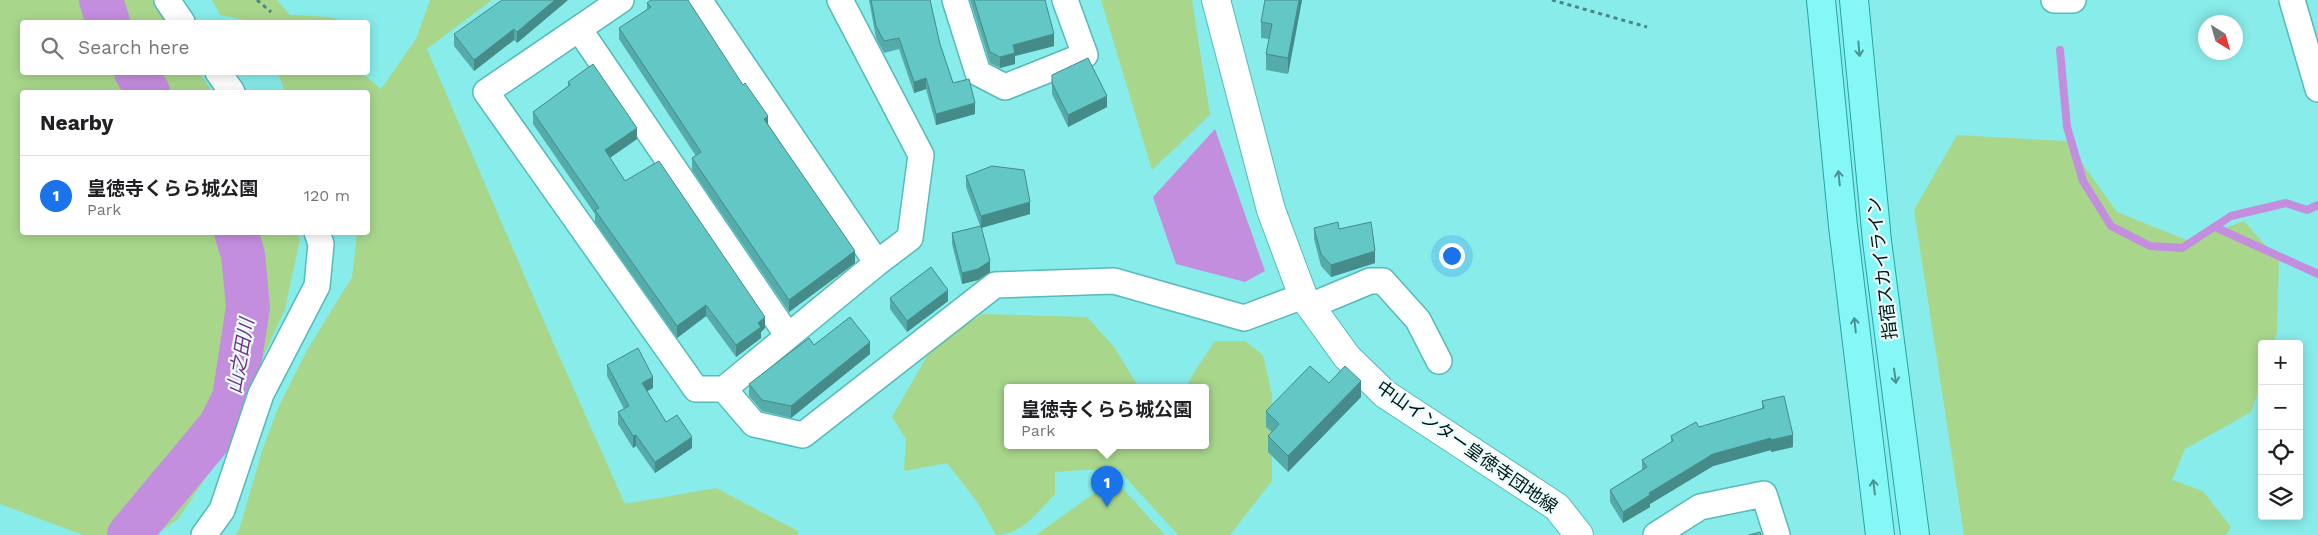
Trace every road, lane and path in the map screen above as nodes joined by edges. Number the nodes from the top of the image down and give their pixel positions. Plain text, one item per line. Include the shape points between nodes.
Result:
1 (167, 0) edge
2 (258, 0) edge
3 (621, 0) edge
4 (699, 0) edge
5 (840, 0) edge
6 (955, 0) edge
7 (1065, 0) edge
8 (1216, 0) edge
9 (1552, 0) edge
10 (1820, 0) edge
11 (1854, 0) edge
12 (2054, 0) edge
13 (2073, 0) edge
14 (2292, 0) edge
15 (271, 12) dead end
16 (181, 20) edge
17 (1647, 27) dead end
18 (579, 29) junction
19 (220, 75) edge
20 (2318, 89) edge
21 (231, 90) edge
22 (318, 235) edge
23 (877, 263) junction
24 (1306, 301) junction
25 (788, 336) junction
26 (1439, 361) dead end
27 (724, 389) junction
28 (204, 535) edge
29 (1579, 535) edge
30 (1656, 535) edge
31 (1777, 535) edge
32 (1880, 535) edge
33 (1915, 535) edge

1 - 16 street
2 - 15 path
3 - 18 street
4 - 23 street
5 - 23 street via 921,155 910,238
6 - 7 street via 978,73 1005,87 1085,55
8 - 24 street, 中山インター皇徳寺団地線 via 1271,210
9 - 17 path
32 -> 10 main road, 指宿スカイライン
11 -> 33 main road, 指宿スカイライン via 1877,241
12 - 13 street
14 - 20 street
18 - 25 street
18 - 27 street via 486,92 696,389
19 - 21 street
22 - 28 street via 321,244 317,286 261,394 222,510
23 - 25 street
24 - 26 street via 1370,281 1383,281 1418,320
24 - 27 street via 1244,318 1114,281 995,285 803,435 754,424
24 - 29 street, 中山インター皇徳寺団地線 via 1347,358 1385,394 1557,507
25 - 27 street
30 - 31 street via 1700,507 1764,494

